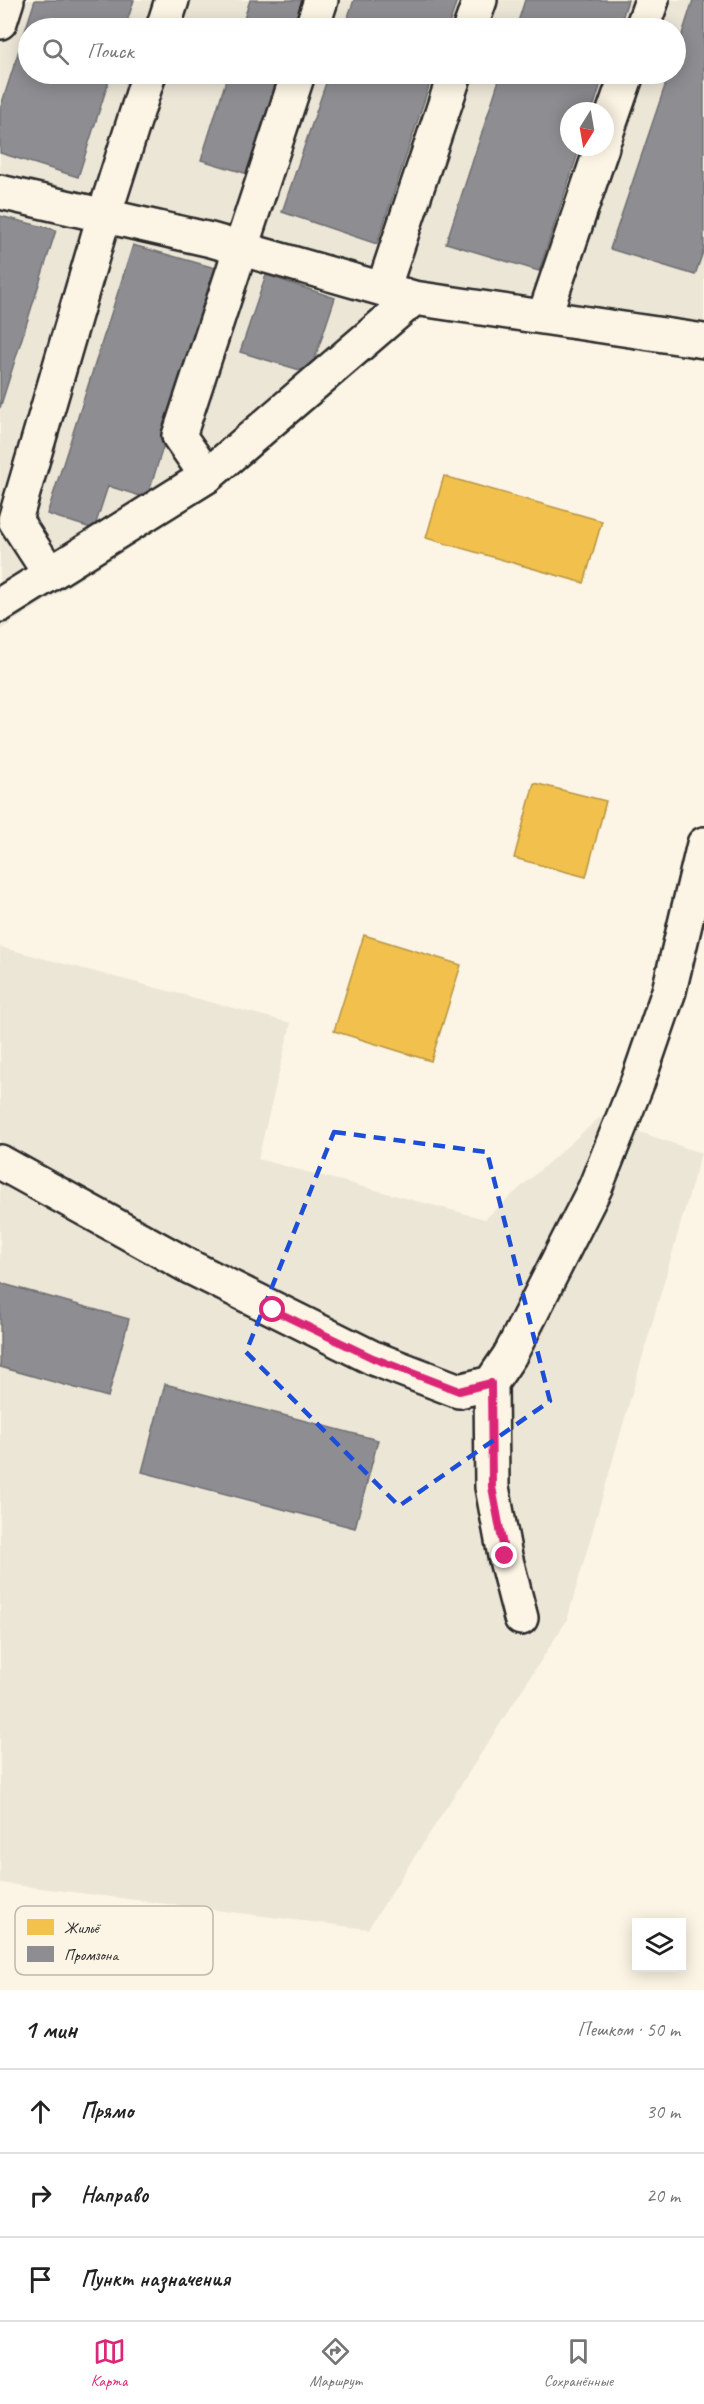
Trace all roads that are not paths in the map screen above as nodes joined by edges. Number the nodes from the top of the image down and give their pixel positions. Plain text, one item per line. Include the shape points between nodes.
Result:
1 (7, 0) edge
2 (172, 0) edge
3 (321, 0) edge
4 (480, 0) edge
5 (652, 0) edge
6 (166, 18) edge
7 (315, 18) edge
8 (474, 18) edge
9 (646, 18) edge
10 (0, 22) edge
11 (146, 84) edge
12 (295, 84) edge
13 (452, 84) edge
14 (624, 84) edge
15 (614, 111) edge
16 (599, 156) edge
17 (0, 192) edge
18 (104, 216) junction
19 (241, 249) junction
20 (382, 289) junction
21 (414, 298) junction
22 (544, 317) junction
23 (704, 341) edge
24 (207, 476) junction
25 (50, 574) junction
26 (0, 605) edge
27 (704, 844) edge
28 (0, 1162) edge
29 (491, 1383) junction
30 (522, 1618) dead end

1 - 10 lane
2 - 6 lane
3 - 7 lane
4 - 8 lane
5 - 9 lane
11 - 18 lane
12 - 19 lane
13 - 20 lane
14 - 15 lane
16 - 22 lane
17 - 18 lane
18 - 19 lane
18 - 25 lane via 15,520
19 - 20 lane
19 - 24 lane via 179,436
20 - 21 lane
21 - 22 lane
21 - 24 lane
22 - 23 lane
24 - 25 lane
25 - 26 lane
27 - 29 lane via 669,991 638,1081 595,1188 510,1355
28 - 29 lane via 192,1268 373,1358 459,1391
29 - 30 lane via 492,1487

